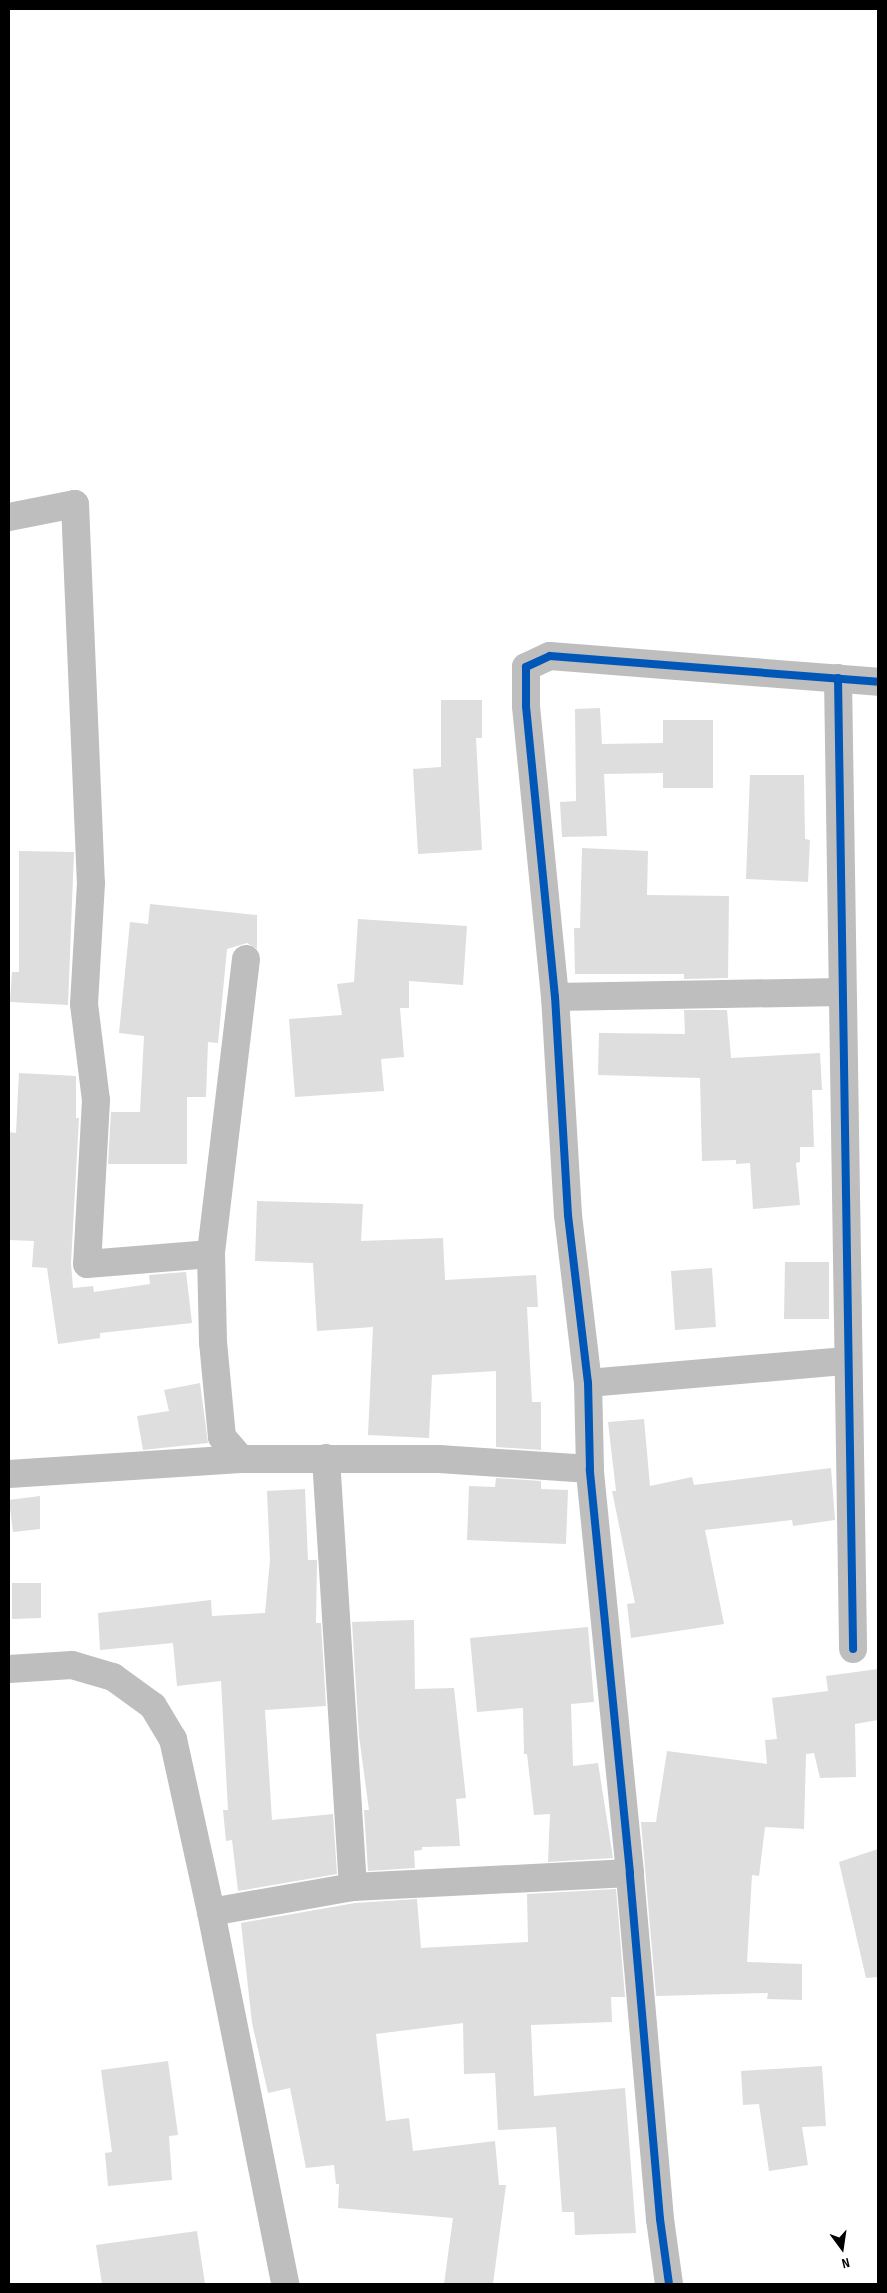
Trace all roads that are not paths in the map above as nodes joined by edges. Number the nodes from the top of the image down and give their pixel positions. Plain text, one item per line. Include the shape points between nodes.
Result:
1 (9, 517) edge
2 (838, 678) junction
3 (878, 682) edge
4 (246, 958) dead end
5 (842, 992) junction
6 (555, 998) junction
7 (211, 1254) junction
8 (846, 1361) junction
9 (588, 1383) junction
10 (326, 1458) junction
11 (241, 1459) junction
12 (590, 1469) junction
13 (9, 1474) edge
14 (853, 1649) dead end
15 (9, 1669) edge
16 (630, 1873) junction
17 (353, 1887) junction
18 (211, 1912) junction
19 (285, 2284) edge
20 (669, 2284) edge

1 - 7 street via 75,504 91,883 84,1004 96,1100 87,1264
2 - 3 street
2 - 5 street
2 - 6 street via 550,656 526,667 526,706
4 - 7 street
5 - 6 street
5 - 8 street
6 - 9 street via 568,1215
7 - 11 street via 216,1398 222,1437
8 - 9 street
8 - 14 street
9 - 12 street
10 - 11 street
10 - 12 street via 439,1459
10 - 17 street
11 - 13 street
12 - 16 street
15 - 18 street via 72,1664 113,1677 153,1706 172,1739
16 - 17 street
16 - 20 street via 645,2059
17 - 18 street
18 - 19 street

